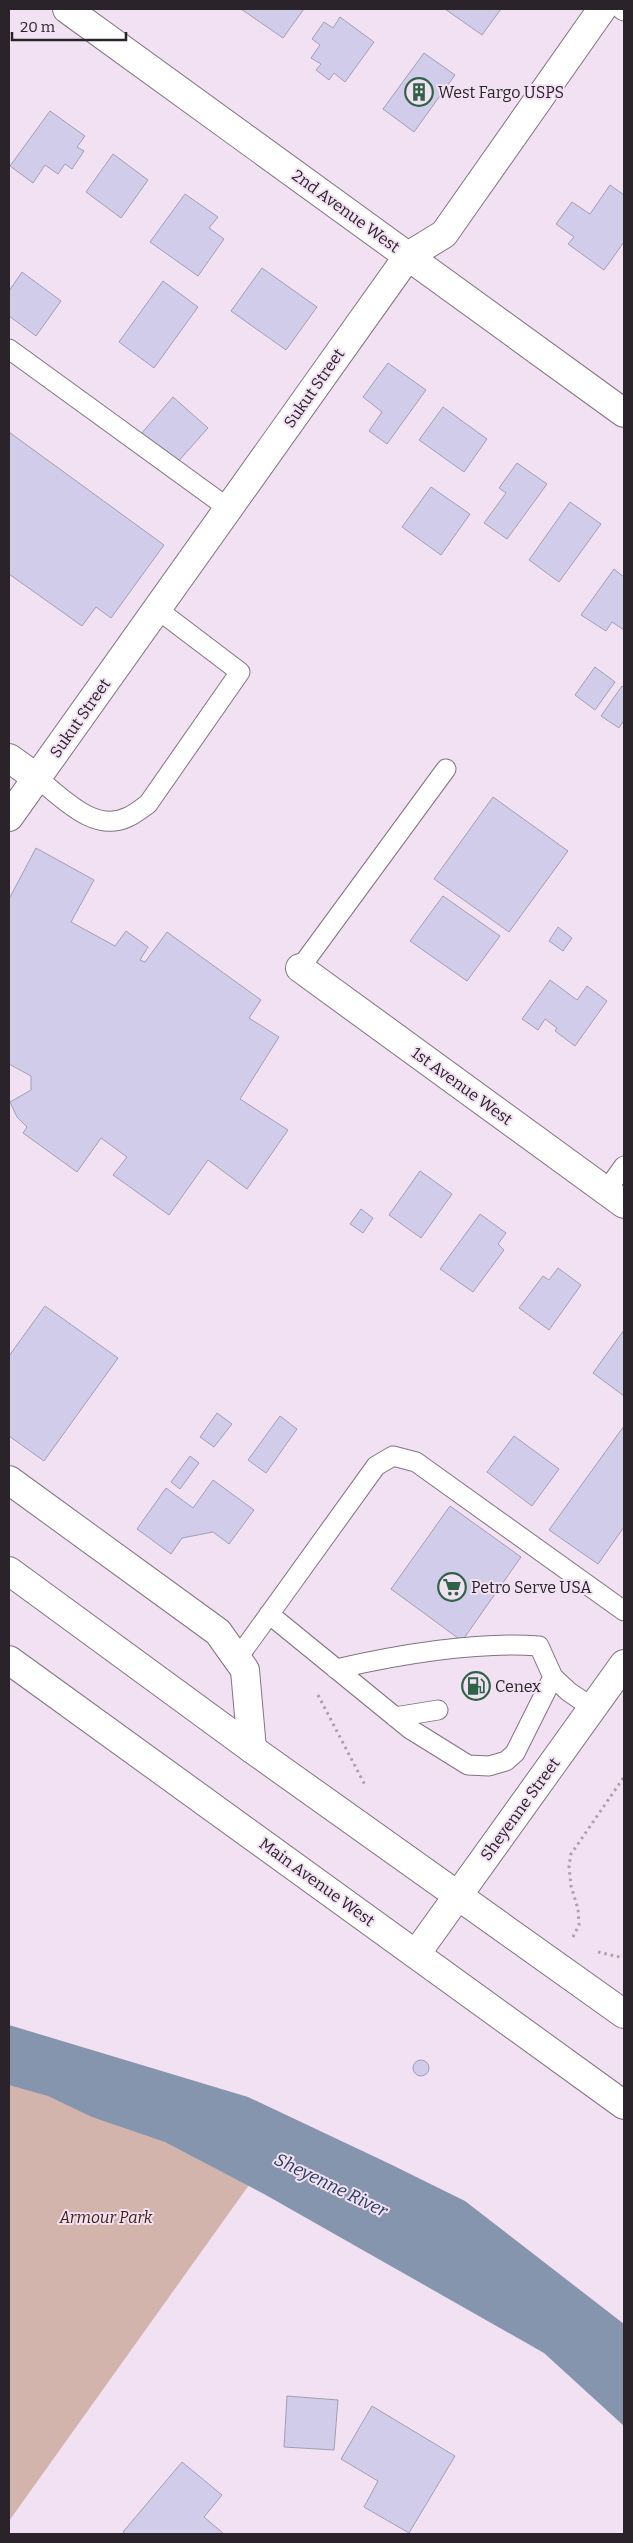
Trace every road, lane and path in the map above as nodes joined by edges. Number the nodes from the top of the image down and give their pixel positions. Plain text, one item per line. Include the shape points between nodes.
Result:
1 (67, 9) edge
2 (602, 9) edge
3 (620, 9) edge
4 (624, 12) edge
5 (408, 256) junction
6 (9, 349) edge
7 (624, 413) edge
8 (228, 508) junction
9 (157, 609) junction
10 (9, 758) edge
11 (446, 769) dead end
12 (37, 778) junction
13 (9, 817) edge
14 (300, 968) joint
15 (624, 1166) edge
16 (615, 1197) edge
17 (9, 1480) edge
18 (9, 1571) edge
19 (624, 1611) edge
20 (269, 1614) junction
21 (237, 1659) junction
22 (9, 1660) edge
23 (624, 1664) edge
24 (336, 1669) junction
25 (553, 1677) junction
26 (592, 1708) junction
27 (438, 1710) dead end
28 (395, 1717) junction
29 (252, 1749) junction
30 (624, 1777) edge
31 (458, 1896) junction
32 (571, 1939) dead end
33 (416, 1954) junction
34 (624, 2014) edge
35 (624, 2105) edge

1 - 5 street, 2nd Avenue West
2 - 5 street, Sukut Street via 444,234
3 - 4 lane
5 - 7 street, 2nd Avenue West
5 - 8 street, Sukut Street
6 - 8 lane
8 - 9 street, Sukut Street
9 - 12 street, Sukut Street
9 - 12 lane via 240,672 148,804 127,818 108,822 91,819
10 - 12 street
11 - 14 lane
12 - 13 street, Sukut Street
14 - 16 street, 1st Avenue West
15 - 16 lane
17 - 21 street via 218,1632
18 - 29 street
19 - 20 lane via 416,1462 393,1456 376,1466
20 - 21 lane
20 - 24 lane
21 - 29 street via 245,1670
22 - 33 street, Main Avenue West
23 - 26 street, Sheyenne Street
24 - 25 lane via 379,1659 508,1644 539,1646
24 - 28 lane
25 - 26 lane
25 - 28 lane via 535,1696 515,1753 506,1761 489,1766 468,1765 410,1730
26 - 31 street, Sheyenne Street
27 - 28 lane
29 - 31 street
30 - 32 path via 571,1854 570,1879 579,1925
31 - 33 street, Sheyenne Street
31 - 34 street
33 - 35 street, Main Avenue West

